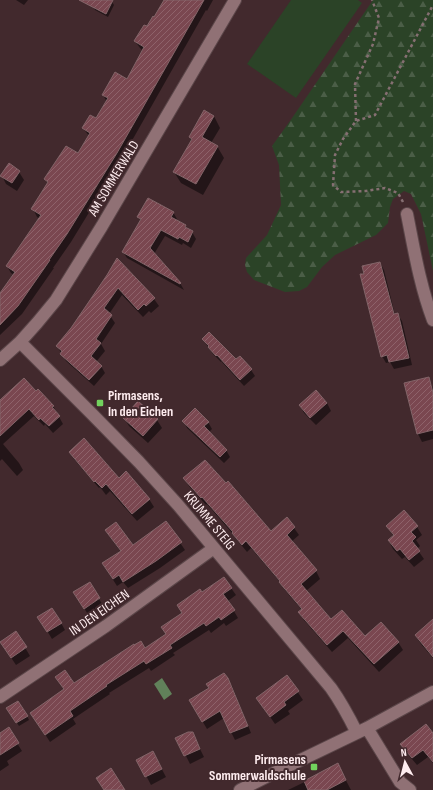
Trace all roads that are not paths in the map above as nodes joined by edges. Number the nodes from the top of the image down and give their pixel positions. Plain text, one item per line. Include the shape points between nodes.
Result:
1 (235, 0) edge
2 (407, 214) road end
3 (433, 320) edge
4 (20, 342) junction
5 (0, 360) edge
6 (214, 548) junction
7 (433, 692) edge
8 (0, 697) edge
9 (362, 731) junction
10 (404, 787) edge
11 (240, 790) edge

1 - 4 street, AM SOMMERWALD via 74,272 56,300
2 - 3 street
4 - 5 street, AM SOMMERWALD
4 - 6 street, KRUMME STEIG via 139,462
6 - 8 street, IN DEN EICHEN via 106,626
6 - 9 street, KRUMME STEIG via 331,688
7 - 9 street
9 - 10 street, KRUMME STEIG
9 - 11 street

